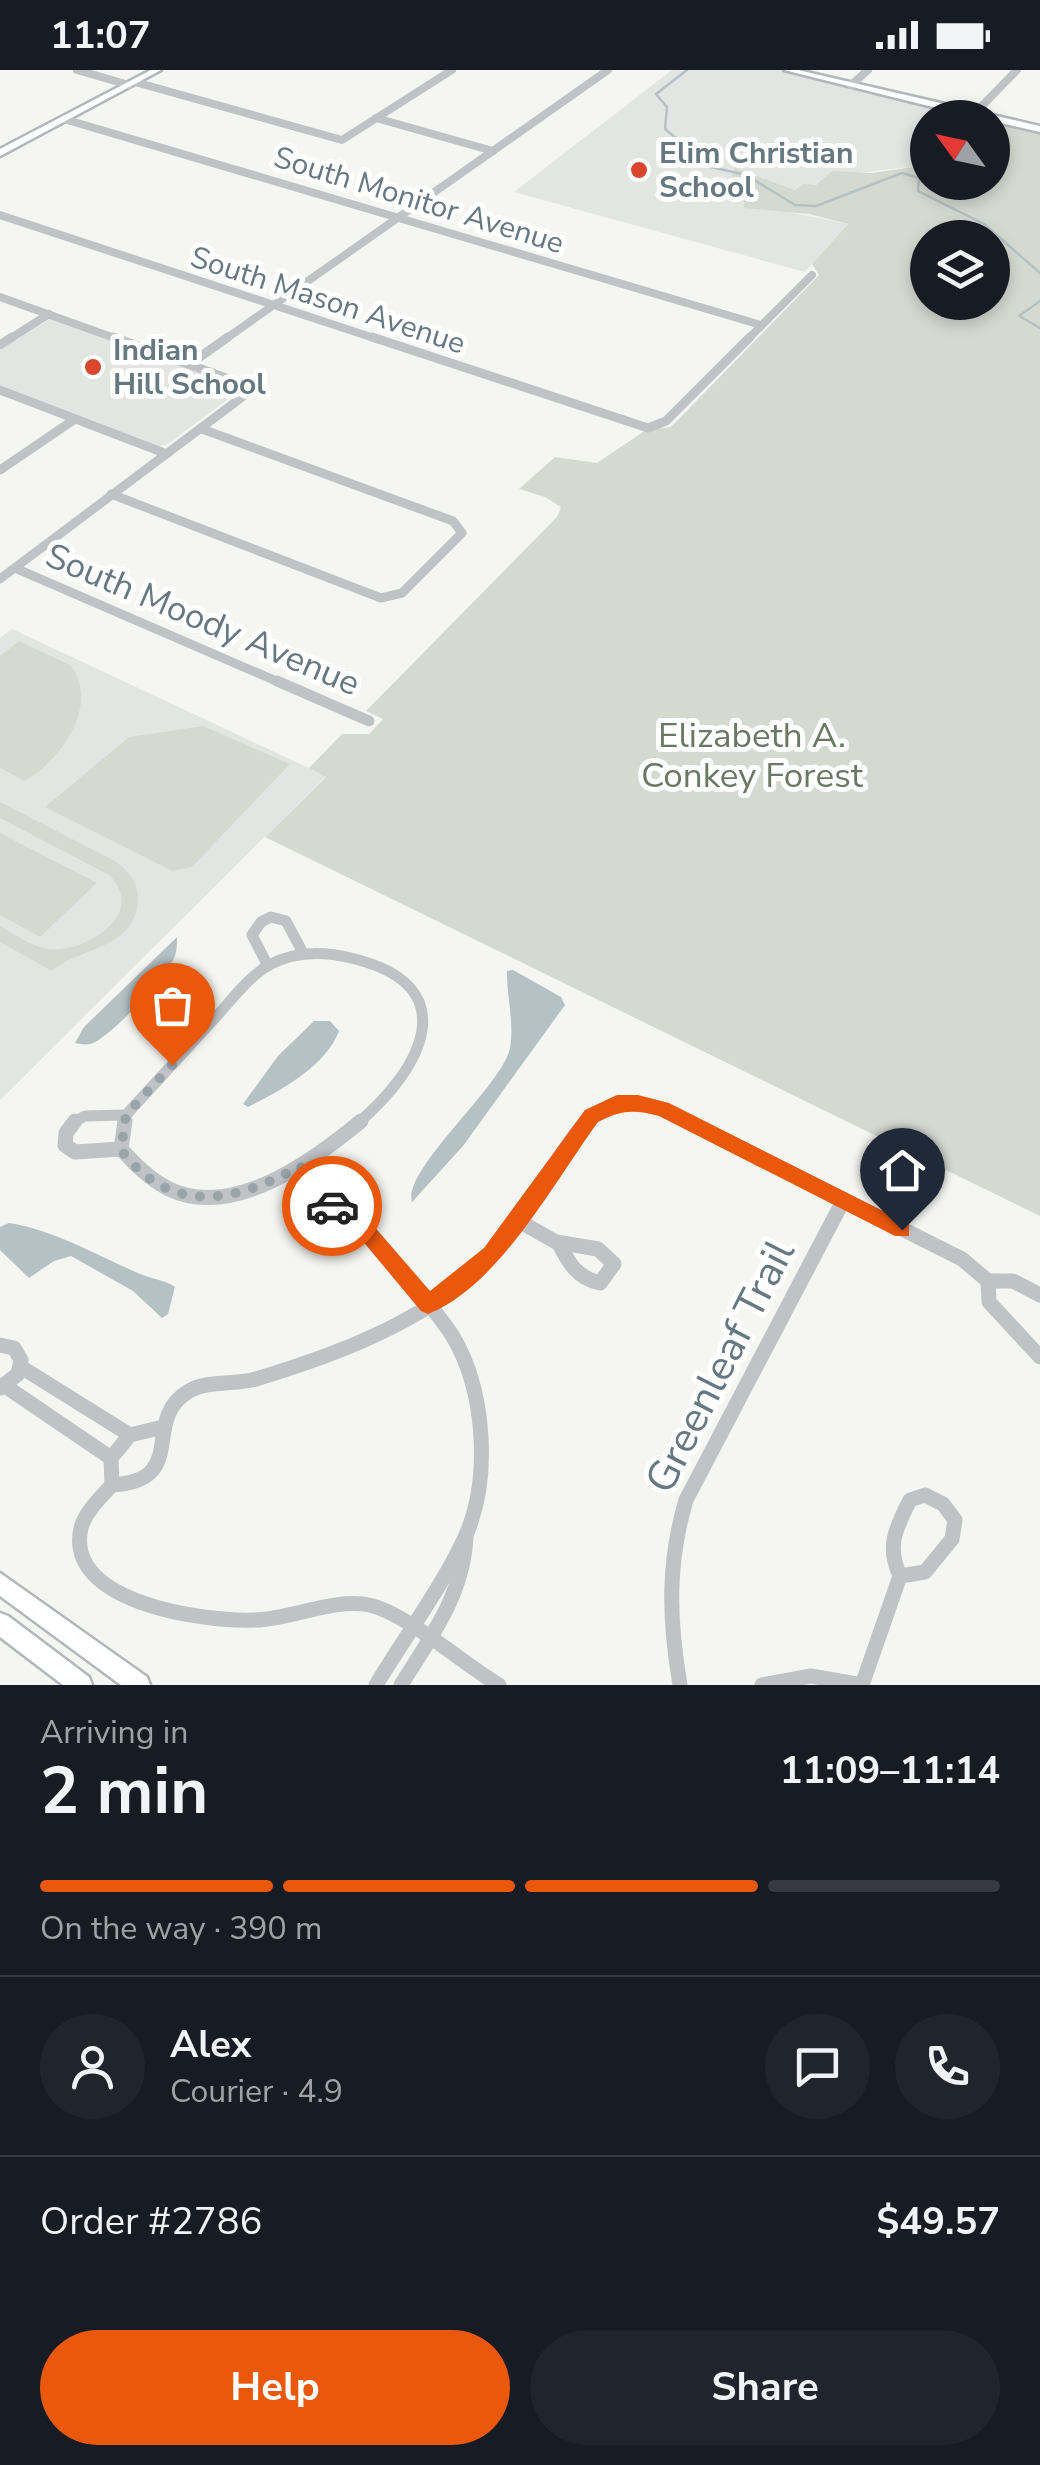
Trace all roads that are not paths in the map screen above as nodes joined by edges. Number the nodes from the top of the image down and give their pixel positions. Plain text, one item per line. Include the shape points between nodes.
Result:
1 (77, 70) edge
2 (157, 70) edge
3 (452, 70) edge
4 (608, 70) edge
5 (788, 70) edge
6 (868, 70) edge
7 (1017, 70) edge
8 (132, 83) junction
9 (851, 85) junction
10 (915, 100) edge
11 (988, 100) edge
12 (376, 118) junction
13 (64, 119) junction
14 (1010, 122) edge
15 (1040, 129) edge
16 (493, 151) junction
17 (0, 153) edge
18 (0, 216) edge
19 (397, 217) junction
20 (812, 275) dead end
21 (0, 297) edge
22 (273, 305) junction
23 (50, 314) junction
24 (761, 325) junction
25 (0, 345) edge
26 (190, 364) junction
27 (0, 390) edge
28 (75, 419) junction
29 (202, 428) junction
30 (167, 454) junction
31 (0, 470) edge
32 (112, 494) junction
33 (15, 568) junction
34 (0, 579) edge
35 (369, 721) dead end
36 (304, 954) junction
37 (268, 966) junction
38 (126, 1115) junction
39 (121, 1150) junction
40 (316, 1156) junction
41 (300, 1166) junction
42 (348, 1194) junction
43 (843, 1200) junction
44 (333, 1204) junction
45 (517, 1220) junction
46 (360, 1223) junction
47 (559, 1244) dead end
48 (988, 1280) junction
49 (1040, 1295) edge
50 (428, 1304) junction
51 (0, 1345) edge
52 (1040, 1357) edge
53 (20, 1366) junction
54 (2, 1387) edge
55 (163, 1427) junction
56 (130, 1435) junction
57 (110, 1458) junction
58 (112, 1485) junction
59 (466, 1536) junction
60 (900, 1576) junction
61 (0, 1583) edge
62 (0, 1624) edge
63 (410, 1629) junction
64 (427, 1639) junction
65 (80, 1685) edge
66 (139, 1685) edge
67 (376, 1685) edge
68 (402, 1685) edge
69 (499, 1685) edge
70 (680, 1685) edge
71 (762, 1685) edge
72 (862, 1685) edge

1 - 8 street
2 - 8 main road
3 - 12 street
4 - 16 street
5 - 9 main road
6 - 9 street
7 - 11 street
8 - 12 street via 342,140
8 - 13 main road
9 - 10 main road
12 - 16 street
13 - 17 main road
13 - 19 street, South Monitor Avenue
14 - 15 main road
16 - 19 street
18 - 22 street, South Mason Avenue
19 - 22 street
19 - 24 street, South Monitor Avenue
20 - 24 street
21 - 23 street
22 - 24 street, South Mason Avenue via 642,428 666,421
22 - 26 street
23 - 25 street
23 - 26 street
26 - 29 street via 254,388
27 - 28 street
28 - 30 street
28 - 31 street
29 - 30 street
29 - 32 street via 452,521 460,538 402,594 374,598
30 - 32 street
32 - 33 street
33 - 34 street
33 - 35 street, South Moody Avenue
36 - 37 street
36 - 37 street via 286,920 264,919 252,935
36 - 40 street via 345,954 392,971 412,988 423,1010 416,1055 379,1104
37 - 38 street
38 - 39 street
38 - 39 street via 84,1115 64,1133 75,1152
39 - 41 street via 138,1173 197,1197 248,1192
40 - 41 street
40 - 42 street
41 - 44 street
42 - 44 street
42 - 46 street via 367,1204
43 - 45 street via 663,1109 617,1102 591,1116
43 - 48 street via 962,1259
43 - 70 street, Greenleaf Trail via 686,1500 672,1543 667,1608
44 - 46 street via 338,1223
45 - 47 street
45 - 50 street via 468,1276
46 - 50 street
48 - 49 street via 1013,1281
48 - 52 street via 989,1302
50 - 55 street via 383,1333 301,1362 230,1384 204,1383 182,1395
50 - 59 street via 470,1376 479,1420 476,1505
51 - 53 street via 14,1348
53 - 54 street
53 - 56 street
54 - 57 street
55 - 56 street
55 - 58 street via 161,1462 148,1478
56 - 57 street
57 - 58 street
58 - 63 street via 81,1526 79,1553 93,1575 128,1598 166,1610 253,1620 370,1605
59 - 63 street
59 - 64 street via 468,1560
60 - 60 street via 889,1555 892,1540 910,1500 925,1495 955,1520 952,1539 925,1572
60 - 72 street
61 - 66 main road
62 - 65 main road
63 - 64 street
63 - 67 street
64 - 68 street
64 - 69 street
71 - 72 street via 811,1676

